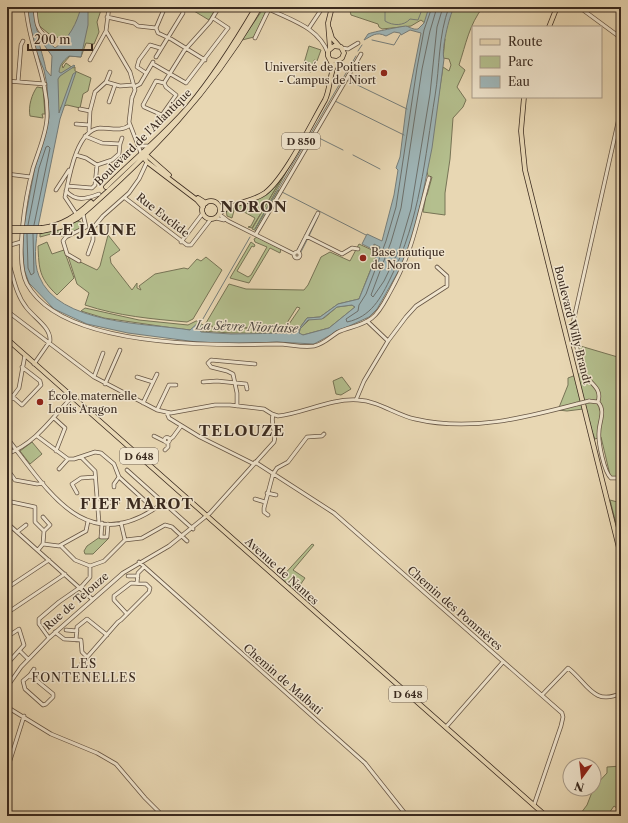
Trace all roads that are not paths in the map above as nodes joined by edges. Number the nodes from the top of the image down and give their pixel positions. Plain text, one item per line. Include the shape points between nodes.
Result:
1 (26, 7) edge
2 (35, 7) edge
3 (108, 7) edge
4 (165, 7) edge
5 (219, 7) edge
6 (256, 7) edge
7 (260, 7) edge
8 (265, 7) edge
9 (323, 7) edge
10 (557, 7) edge
11 (579, 7) edge
12 (270, 8) edge
13 (332, 8) edge
14 (183, 9) edge
15 (107, 17) junction
16 (213, 18) junction
17 (549, 26) edge
18 (156, 28) junction
19 (308, 28) junction
20 (106, 31) junction
21 (50, 38) dead end
22 (168, 38) junction
23 (254, 38) dead end
24 (621, 38) edge
25 (23, 41) dead end
26 (358, 43) dead end
27 (162, 47) junction
28 (341, 47) junction
29 (186, 48) junction
30 (328, 49) junction
31 (361, 54) dead end
32 (90, 60) dead end
33 (205, 60) junction
34 (331, 60) junction
35 (337, 61) junction
36 (153, 63) junction
37 (333, 66) junction
38 (110, 72) dead end
39 (146, 72) junction
40 (170, 74) junction
41 (7, 81) edge
42 (18, 82) junction
43 (106, 82) junction
44 (164, 83) junction
45 (45, 84) junction
46 (115, 85) junction
47 (133, 86) junction
48 (524, 98) edge
49 (110, 102) dead end
50 (621, 109) edge
51 (80, 110) dead end
52 (90, 111) junction
53 (76, 124) dead end
54 (89, 125) junction
55 (130, 125) junction
56 (89, 131) junction
57 (85, 136) junction
58 (122, 138) dead end
59 (136, 141) junction
60 (120, 144) junction
61 (140, 146) junction
62 (149, 148) junction
63 (143, 154) junction
64 (76, 155) junction
65 (147, 162) junction
66 (135, 164) junction
67 (97, 165) junction
68 (156, 165) junction
69 (70, 169) junction
70 (7, 174) edge
71 (31, 177) junction
72 (429, 178) dead end
73 (67, 186) junction
74 (56, 190) dead end
75 (66, 191) junction
76 (99, 194) junction
77 (125, 198) junction
78 (248, 201) junction
79 (206, 203) junction
80 (218, 204) junction
81 (203, 207) junction
82 (203, 213) junction
83 (318, 213) dead end
84 (83, 214) junction
85 (219, 215) junction
86 (77, 216) junction
87 (211, 219) junction
88 (86, 227) junction
89 (7, 229) edge
90 (42, 229) junction
91 (92, 230) junction
92 (256, 234) junction
93 (306, 236) junction
94 (21, 242) junction
95 (181, 242) junction
96 (7, 246) edge
97 (358, 249) dead end
98 (298, 252) junction
99 (88, 254) dead end
100 (294, 254) junction
101 (7, 258) edge
102 (80, 261) dead end
103 (437, 267) dead end
104 (7, 311) edge
105 (367, 321) junction
106 (7, 340) edge
107 (388, 341) junction
108 (49, 342) junction
109 (120, 350) dead end
110 (103, 354) dead end
111 (25, 355) junction
112 (34, 364) junction
113 (255, 364) dead end
114 (22, 367) junction
115 (157, 374) dead end
116 (94, 377) junction
117 (137, 377) dead end
118 (153, 382) junction
119 (203, 382) dead end
120 (235, 383) junction
121 (105, 384) junction
122 (176, 386) dead end
123 (247, 389) dead end
124 (7, 392) edge
125 (72, 397) junction
126 (13, 398) junction
127 (356, 400) junction
128 (598, 402) junction
129 (143, 403) junction
130 (7, 404) edge
131 (237, 406) junction
132 (157, 410) junction
133 (167, 413) junction
134 (273, 415) junction
135 (54, 418) junction
136 (181, 426) junction
137 (324, 434) dead end
138 (37, 436) junction
139 (154, 436) dead end
140 (7, 438) edge
141 (167, 441) junction
142 (16, 450) junction
143 (165, 450) dead end
144 (56, 451) junction
145 (7, 454) edge
146 (81, 457) junction
147 (68, 459) junction
148 (255, 463) junction
149 (7, 469) edge
150 (59, 469) dead end
151 (127, 470) dead end
152 (273, 473) junction
153 (95, 477) junction
154 (119, 477) junction
155 (621, 478) edge
156 (43, 483) junction
157 (114, 487) dead end
158 (77, 493) dead end
159 (267, 493) junction
160 (276, 495) dead end
161 (255, 499) dead end
162 (7, 501) edge
163 (118, 502) dead end
164 (265, 502) junction
165 (98, 503) junction
166 (160, 505) dead end
167 (154, 509) junction
168 (268, 516) dead end
169 (44, 517) dead end
170 (205, 518) junction
171 (88, 520) junction
172 (7, 523) edge
173 (101, 523) junction
174 (122, 523) junction
175 (108, 524) junction
176 (26, 526) dead end
177 (193, 529) junction
178 (44, 531) junction
179 (17, 532) junction
180 (182, 536) junction
181 (125, 540) junction
182 (187, 541) dead end
183 (44, 544) junction
184 (61, 546) junction
185 (38, 550) junction
186 (621, 556) edge
187 (49, 560) junction
188 (139, 562) junction
189 (90, 566) junction
190 (144, 568) junction
191 (65, 574) junction
192 (128, 576) dead end
193 (138, 576) junction
194 (137, 583) junction
195 (7, 588) edge
196 (80, 588) junction
197 (92, 599) junction
198 (7, 613) edge
199 (127, 614) junction
200 (66, 630) dead end
201 (55, 632) junction
202 (77, 632) junction
203 (107, 635) junction
204 (7, 638) edge
205 (49, 638) junction
206 (76, 640) junction
207 (20, 651) junction
208 (87, 657) junction
209 (28, 659) junction
210 (504, 662) junction
211 (82, 663) dead end
212 (7, 664) edge
213 (34, 669) dead end
214 (31, 675) junction
215 (14, 676) junction
216 (23, 681) junction
217 (7, 686) edge
218 (621, 693) edge
219 (542, 695) junction
220 (7, 707) edge
221 (24, 716) junction
222 (446, 727) junction
223 (7, 770) edge
224 (534, 805) junction
225 (163, 816) edge
226 (407, 816) edge
227 (546, 816) edge

1 - 45 street via 28,29
2 - 21 street via 38,29
3 - 15 street
4 - 18 street
5 - 16 street
6 - 62 main road, Boulevard de l'Atlantique via 199,94
7 - 62 main road, Boulevard de l'Atlantique via 241,39 200,96
8 - 12 street
9 - 19 street
10 - 17 main road
11 - 24 street
12 - 19 street
12 - 23 street
13 - 28 main road via 330,30 334,40
13 - 30 main road via 328,23
14 - 22 street
15 - 18 street
15 - 20 street
16 - 29 street
16 - 33 street via 228,28
18 - 22 street via 158,33
19 - 30 street
20 - 32 street
20 - 47 street via 130,72
22 - 27 street
22 - 29 street
25 - 42 street
26 - 28 street via 348,49
27 - 36 street
27 - 39 street via 150,45 139,60 137,68
28 - 30 main road via 334,46
28 - 35 main road via 343,57
29 - 33 street
29 - 40 street
30 - 34 main road
31 - 92 street
33 - 40 street via 186,84
34 - 35 main road
34 - 37 main road, D 850
35 - 37 main road
36 - 39 street
36 - 40 street
37 - 78 main road, D 850 via 325,100 278,179 263,194
38 - 43 street
39 - 47 street via 137,87
40 - 44 street
41 - 42 street
42 - 45 street
43 - 46 street
43 - 52 street via 95,92
44 - 44 street via 176,95 162,115 143,105 156,81
45 - 71 street via 47,120
46 - 47 street
46 - 49 street
47 - 55 street
48 - 186 main road, Boulevard Willy Brandt via 521,131 525,170
50 - 128 street via 573,327 582,370 598,389
51 - 52 street
52 - 54 street
53 - 54 street
54 - 56 street
55 - 56 street via 121,129 99,128
55 - 59 street
56 - 57 street
57 - 60 street via 102,143
57 - 64 street
58 - 60 street
59 - 61 street
59 - 63 street
60 - 67 street via 118,155 111,161
61 - 62 street
61 - 63 street
62 - 63 main road, Boulevard de l'Atlantique
62 - 68 main road via 150,156
63 - 65 main road
63 - 66 main road, Boulevard de l'Atlantique
63 - 68 main road
63 - 76 main road, Boulevard de l'Atlantique
64 - 67 street
64 - 69 street
65 - 66 main road, Boulevard de l'Atlantique
65 - 77 street via 139,179
65 - 81 main road
66 - 84 main road, Boulevard de l'Atlantique
67 - 73 street via 95,185 92,188
68 - 79 main road
69 - 73 street
69 - 74 street
70 - 71 street
71 - 94 street
72 - 105 street via 410,252 383,305
73 - 75 street
75 - 76 street via 71,197 78,199
75 - 86 street via 65,198
76 - 86 main road, Boulevard de l'Atlantique
77 - 91 street via 102,216
77 - 95 street, Rue Euclide
78 - 80 main road, D 850 via 224,206
78 - 85 main road, D 850 via 226,208
79 - 80 main road via 212,201
79 - 81 main road
80 - 85 main road
81 - 82 main road
82 - 87 main road via 206,218
82 - 95 street
83 - 93 street
84 - 88 street
84 - 90 main road, Boulevard de l'Atlantique via 66,225
85 - 87 main road
85 - 92 street
86 - 90 main road, Boulevard de l'Atlantique
87 - 95 street, Rue Euclide via 190,246
88 - 91 street
88 - 102 street via 63,241 67,254
89 - 90 main road, Boulevard de l'Atlantique, bridge
91 - 99 street via 93,240
92 - 100 street
93 - 97 street via 342,254 352,248
93 - 98 street
94 - 96 street
94 - 105 street via 23,272 32,290 60,315 98,330 200,345 284,344 307,347 320,344
98 - 100 street
98 - 100 street via 298,258 294,257
101 - 108 street via 23,304 48,330
103 - 107 street via 447,276 447,286 412,310
104 - 108 street
105 - 107 street
106 - 111 main road, Avenue de Nantes / D 648
107 - 127 street via 364,381
108 - 112 street
108 - 116 street
109 - 121 street
110 - 116 street
111 - 112 main road, Avenue de Nantes / D 648
111 - 114 street
112 - 125 main road, Avenue de Nantes / D 648
113 - 120 street via 208,361 210,367 231,373
114 - 126 street via 19,388
114 - 126 street via 41,384 23,405
115 - 118 street
116 - 121 street
117 - 118 street
118 - 129 street
119 - 120 street
120 - 123 street via 246,384
120 - 131 street
121 - 129 street
122 - 132 street via 169,385
124 - 126 street
125 - 135 street
125 - 170 main road, Avenue de Nantes / D 648
126 - 130 street
127 - 128 street, bridge via 385,407 416,419 461,425 505,421 589,401
127 - 134 street
128 - 155 street via 602,409 599,438 606,470 611,478
129 - 132 street
131 - 133 street via 215,405
131 - 134 street via 264,409
132 - 133 street
133 - 136 street, Chemin des Pommères via 169,418
134 - 148 street, Rue de Telouze via 275,440
135 - 138 street
135 - 144 street via 66,428
136 - 141 street
136 - 148 street, Chemin des Pommères via 236,456
137 - 152 street via 307,437 288,462
138 - 142 street
138 - 144 street
139 - 141 street
140 - 142 street
141 - 143 street via 168,446
142 - 145 street
142 - 156 street
144 - 147 street
146 - 147 street
146 - 153 street via 93,468
146 - 154 street via 95,452 101,453 114,464
147 - 150 street
148 - 152 street, Chemin des Pommères
148 - 170 street, Rue de Telouze
149 - 156 street via 15,480
151 - 177 street
152 - 159 street
152 - 210 street, Chemin des Pommères via 334,513
153 - 158 street via 81,478 72,484
153 - 165 street
154 - 157 street
154 - 167 street
156 - 171 street via 60,504
159 - 160 street
159 - 164 street
161 - 164 street
162 - 178 street via 34,506 35,522
163 - 165 street
164 - 168 street via 264,512
165 - 173 street
166 - 167 street
167 - 174 street via 137,519
169 - 178 street via 50,525
170 - 177 street, Rue de Telouze
170 - 180 street, Rue de Telouze via 194,530
170 - 222 main road, Avenue de Nantes / D 648
171 - 173 street
171 - 184 street via 86,531
172 - 179 street
173 - 175 street
173 - 175 street via 101,537 107,537
174 - 175 street
174 - 181 street
176 - 179 street
177 - 180 street, Rue de Telouze
178 - 183 street
179 - 185 street
180 - 181 street via 172,526 167,525 142,538
180 - 182 street
180 - 188 street, Rue de Telouze
181 - 189 street via 104,560
183 - 184 street
183 - 185 street
184 - 189 street via 75,560
185 - 187 street
187 - 191 street
187 - 195 street
188 - 190 street, Chemin de Malbati
188 - 197 street, Rue de Telouze
189 - 196 street via 89,578
190 - 193 street
190 - 226 street, Chemin de Malbati via 361,760
191 - 196 street
191 - 198 street
192 - 193 street
193 - 194 street
194 - 199 street via 130,583 114,597
194 - 199 street via 146,584 150,592
196 - 197 street
196 - 205 street via 39,619 39,624
197 - 201 street, Rue de Telouze
199 - 203 street
200 - 202 street
201 - 205 street, Rue de Telouze
201 - 206 street via 64,639
202 - 203 street via 79,626 87,619
202 - 206 street
203 - 208 street
204 - 207 street via 20,630 24,645
205 - 209 street, Rue de Telouze
206 - 208 street via 82,641 82,652
207 - 209 street
207 - 212 street
208 - 211 street
209 - 215 street, Rue de Telouze
210 - 219 street, Chemin des Pommères
210 - 222 street
213 - 214 street
214 - 216 street
214 - 216 street via 53,694 46,704 43,705 25,689
215 - 216 street
215 - 217 street, Rue de Telouze
218 - 219 street via 608,698 601,696 588,689 568,668
219 - 224 street, Chemin des Pommères via 563,717
220 - 221 street
221 - 223 street
221 - 225 street via 51,734 97,753 116,764
222 - 224 main road, Avenue de Nantes / D 648
224 - 227 main road, Avenue de Nantes / D 648

